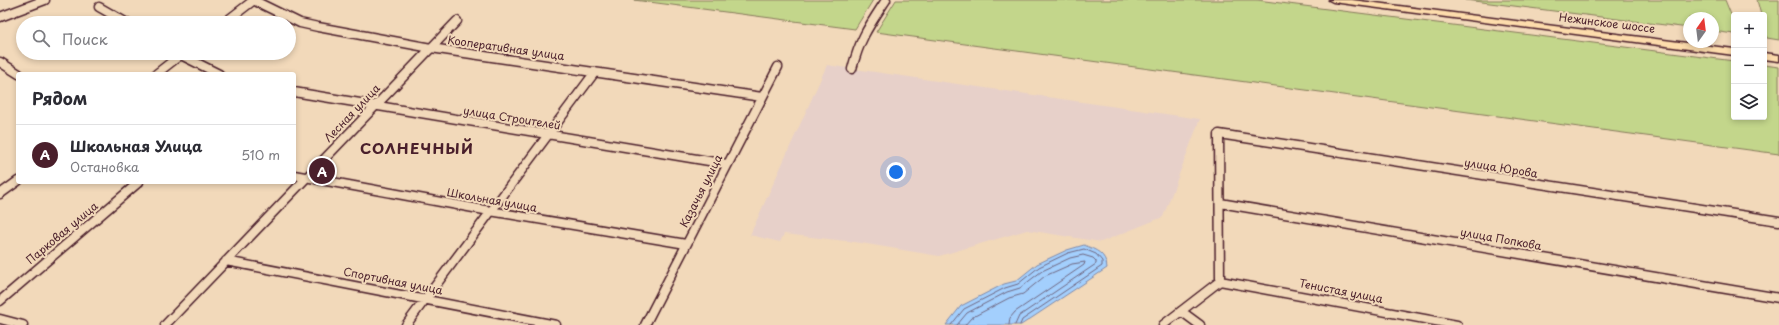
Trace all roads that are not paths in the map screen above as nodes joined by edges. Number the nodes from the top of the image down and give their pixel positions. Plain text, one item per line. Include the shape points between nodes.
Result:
1 (45, 0) edge
2 (254, 0) edge
3 (886, 0) edge
4 (1333, 0) edge
5 (1358, 0) edge
6 (100, 6) dead end
7 (116, 16) edge
8 (233, 16) edge
9 (286, 16) edge
10 (0, 17) edge
11 (296, 21) edge
12 (457, 22) dead end
13 (431, 48) junction
14 (1731, 48) edge
15 (1731, 52) edge
16 (1767, 52) edge
17 (1779, 54) edge
18 (1767, 56) edge
19 (1779, 58) edge
20 (173, 60) edge
21 (192, 60) edge
22 (0, 62) edge
23 (778, 67) dead end
24 (852, 69) dead end
25 (16, 72) edge
26 (158, 72) edge
27 (215, 72) edge
28 (595, 72) junction
29 (296, 92) edge
30 (762, 97) junction
31 (375, 106) junction
32 (547, 135) junction
33 (727, 164) junction
34 (296, 176) edge
35 (306, 178) junction
36 (16, 182) edge
37 (137, 184) edge
38 (0, 194) edge
39 (1220, 203) junction
40 (490, 211) junction
41 (1779, 221) edge
42 (686, 244) junction
43 (226, 261) junction
44 (1220, 281) junction
45 (1779, 298) edge
46 (426, 299) junction
47 (0, 301) edge
48 (1181, 311) junction
49 (0, 319) edge
50 (23, 325) edge
51 (165, 325) edge
52 (406, 325) edge
53 (556, 325) edge
54 (645, 325) edge
55 (1162, 325) edge
56 (1200, 325) edge
57 (1458, 325) edge

1 - 10 street
2 - 8 street
2 - 9 street, Кооперативная улица
3 - 24 street via 865,31
4 - 15 main road, Нежинское шоссе
5 - 14 main road, Нежинское шоссе
6 - 7 street
11 - 13 street, Кооперативная улица
12 - 13 street, Лесная улица
13 - 28 street, Кооперативная улица
13 - 31 street, Лесная улица
16 - 17 main road
18 - 19 main road
20 - 26 street
21 - 27 street
22 - 25 street
23 - 30 street, Казачья улица
28 - 30 street, Кооперативная улица
28 - 32 street
29 - 31 street, улица Строителей
30 - 33 street, Казачья улица
31 - 32 street, улица Строителей
31 - 35 street, Лесная улица
32 - 33 street, улица Строителей
32 - 40 street
33 - 42 street, Казачья улица
34 - 35 street, Школьная улица
35 - 40 street, Школьная улица
35 - 43 street, Лесная улица
36 - 38 street
37 - 47 street, Парковая улица
39 - 41 street, улица Юрова via 1220,134
39 - 44 street
39 - 45 street, улица Попкова
40 - 42 street, Школьная улица
40 - 46 street
42 - 54 street, Казачья улица
43 - 46 street, Спортивная улица
43 - 51 street, Лесная улица
44 - 48 street
44 - 57 street, Тенистая улица
46 - 52 street
46 - 53 street, Спортивная улица
48 - 55 street
48 - 56 street
49 - 50 street

